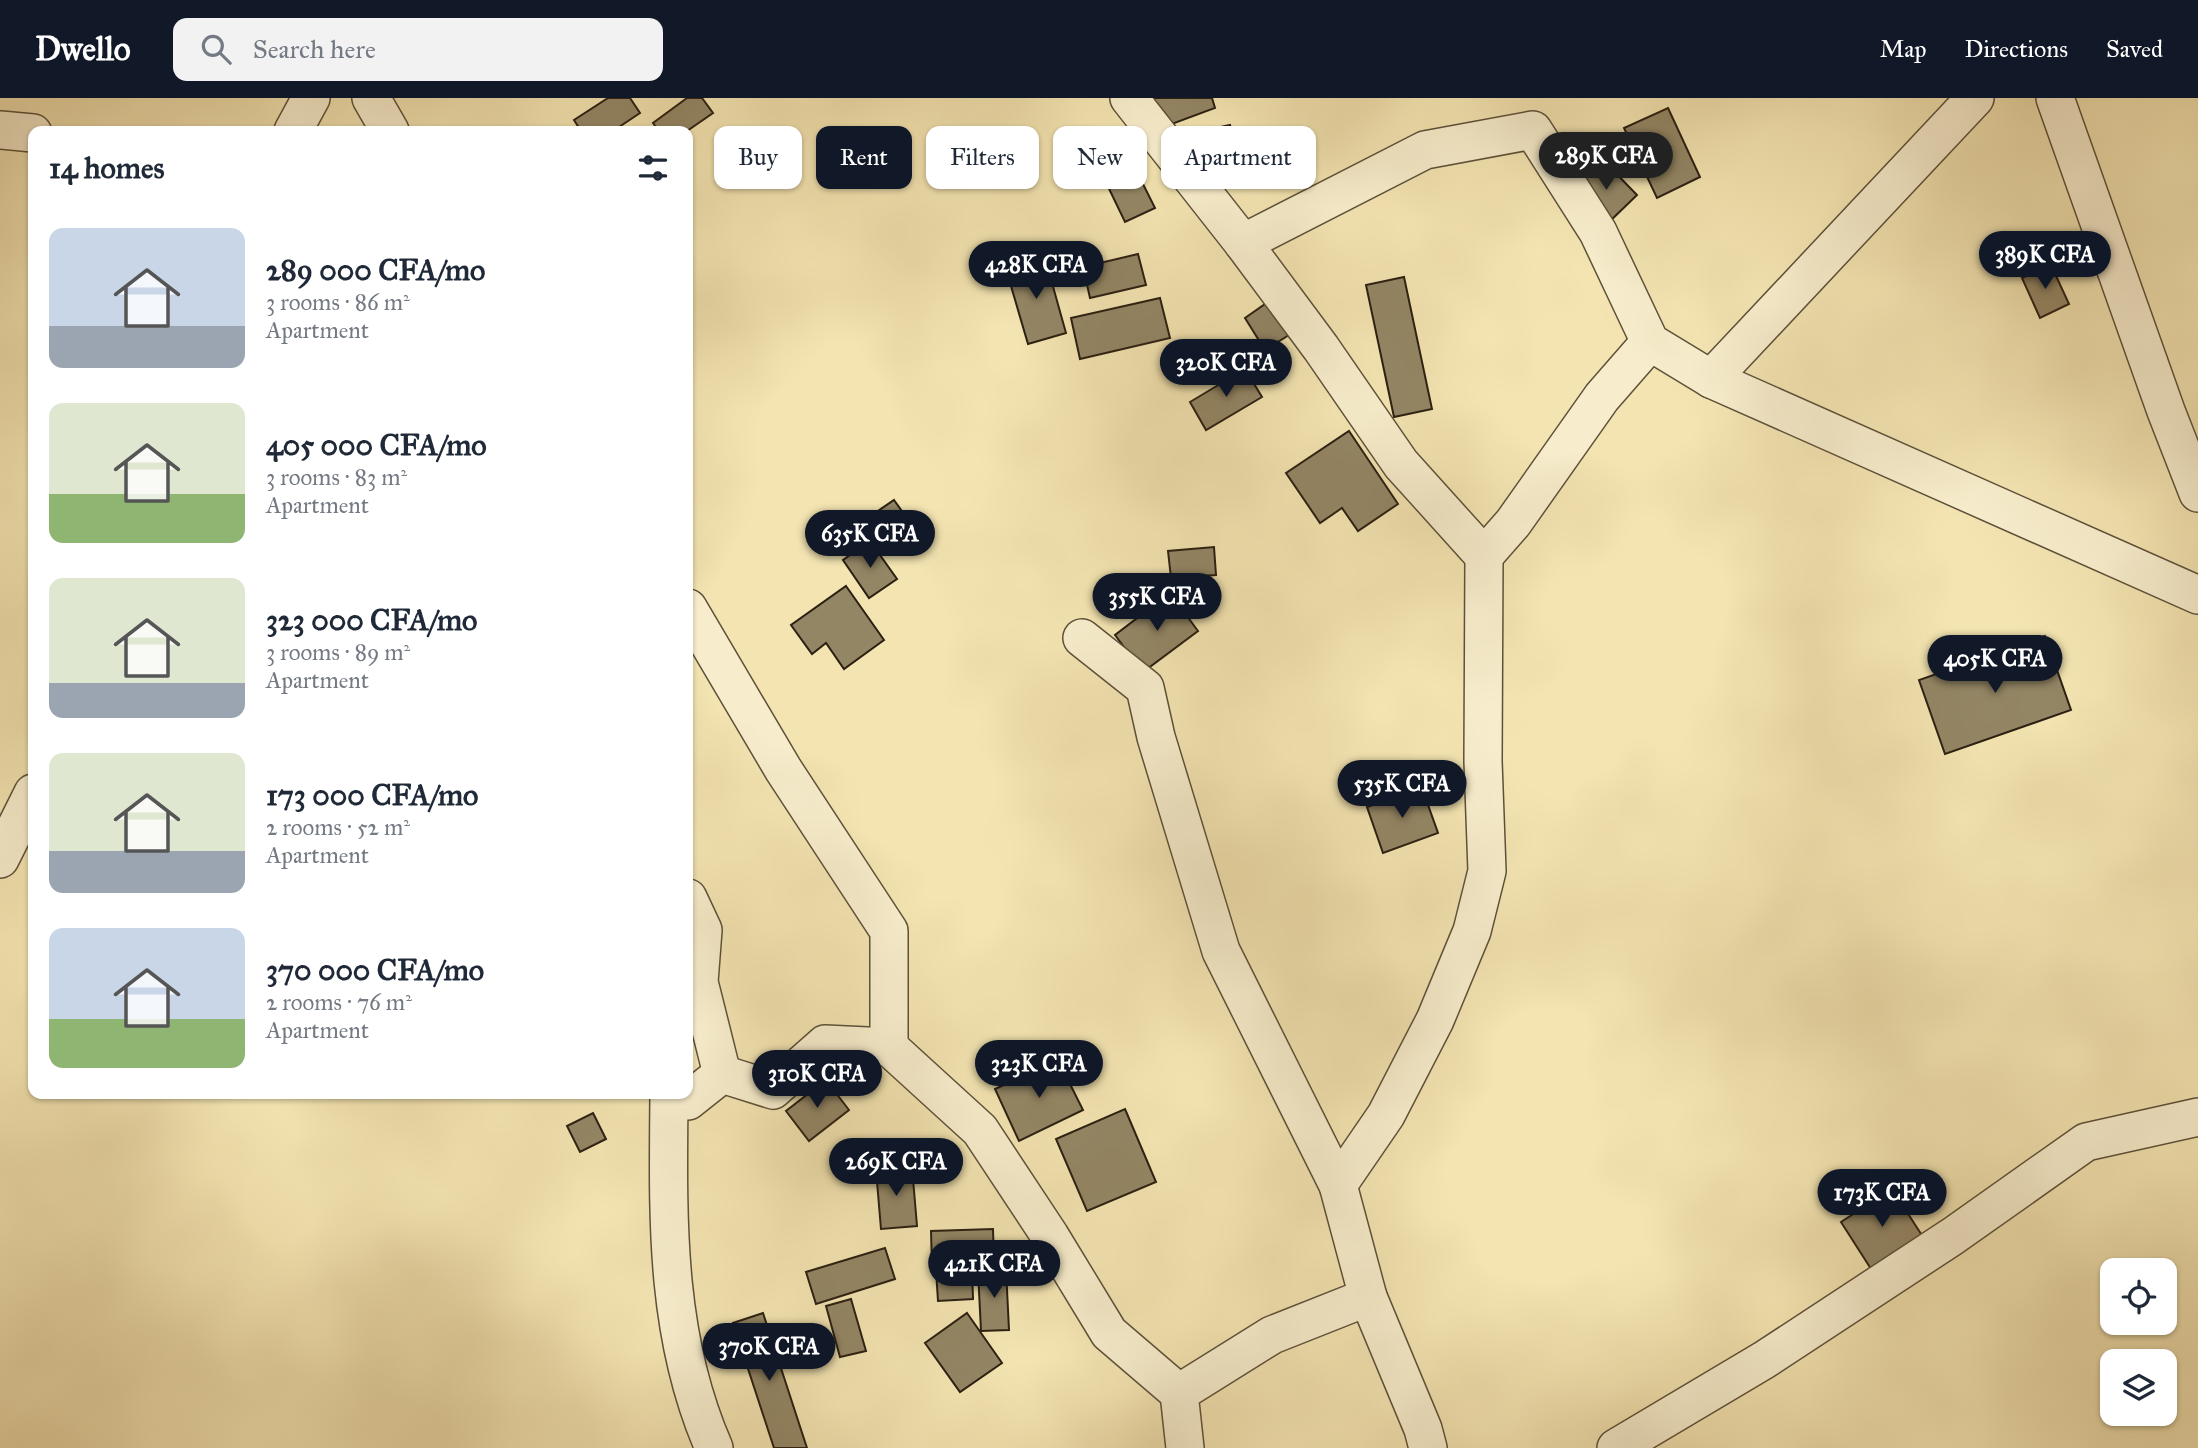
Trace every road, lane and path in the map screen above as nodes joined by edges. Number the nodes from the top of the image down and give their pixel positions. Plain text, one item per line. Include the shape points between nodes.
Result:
1 (311, 98) edge
2 (371, 98) edge
3 (1129, 98) edge
4 (1975, 98) edge
5 (2055, 98) edge
6 (296, 126) edge
7 (387, 126) edge
8 (0, 130) edge
9 (28, 133) edge
10 (1243, 243) junction
11 (1650, 342) junction
12 (1711, 379) junction
13 (2198, 493) edge
14 (1484, 556) junction
15 (2198, 596) edge
16 (693, 616) edge
17 (1082, 638) dead end
18 (28, 803) edge
19 (0, 859) edge
20 (693, 909) edge
21 (890, 1046) junction
22 (722, 1074) junction
23 (693, 1089) edge
24 (678, 1099) edge
25 (2198, 1117) edge
26 (1338, 1185) junction
27 (1368, 1297) junction
28 (1179, 1393) junction
29 (714, 1448) edge
30 (1185, 1448) edge
31 (1428, 1448) edge
32 (1616, 1448) edge

1 - 6 street
2 - 7 street
3 - 10 street
4 - 12 street
5 - 13 street
8 - 9 street
10 - 11 street via 1425,150 1533,130 1598,232
10 - 14 street via 1401,464
11 - 12 street
11 - 14 street via 1602,397 1513,523
12 - 15 street
14 - 26 street via 1487,871 1472,931 1434,1020 1386,1115
16 - 21 street via 783,769 889,931
17 - 26 street via 1145,688 1221,951
18 - 19 street
20 - 22 street via 702,930 699,982
21 - 22 street via 825,1044 774,1090
21 - 28 street via 980,1130 1108,1333
22 - 23 street
24 - 29 street via 667,1227 675,1317 698,1411
25 - 32 street via 2086,1142 1764,1360
26 - 27 street
27 - 28 street via 1272,1335
27 - 31 street
28 - 30 street

